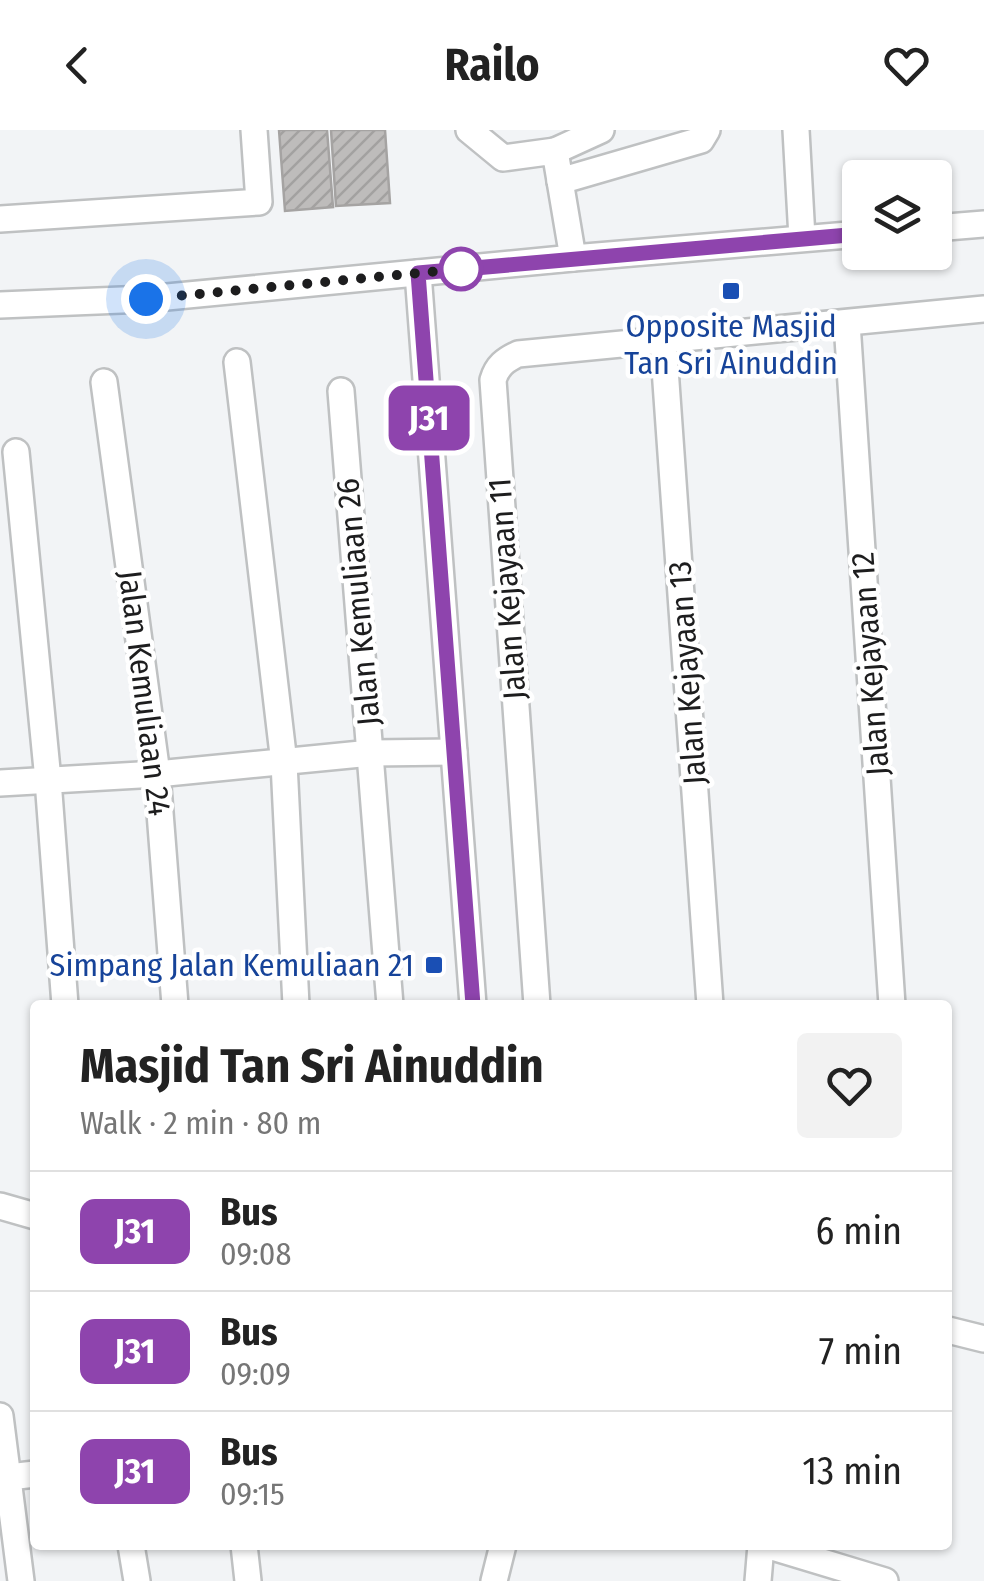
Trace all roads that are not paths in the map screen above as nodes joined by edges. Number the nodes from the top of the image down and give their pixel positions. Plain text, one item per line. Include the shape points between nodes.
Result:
1 (254, 130) edge
2 (469, 130) edge
3 (601, 130) edge
4 (707, 130) edge
5 (796, 130) edge
6 (555, 150) junction
7 (560, 181) junction
8 (0, 219) edge
9 (984, 224) edge
10 (952, 227) edge
11 (842, 235) edge
12 (802, 238) junction
13 (573, 258) junction
14 (418, 273) junction
15 (0, 306) edge
16 (984, 309) edge
17 (848, 322) junction
18 (664, 340) junction
19 (237, 362) dead end
20 (104, 382) dead end
21 (341, 391) dead end
22 (16, 452) dead end
23 (371, 752) junction
24 (454, 752) junction
25 (284, 763) junction
26 (157, 774) junction
27 (48, 780) junction
28 (0, 783) edge
29 (65, 1000) edge
30 (175, 1000) edge
31 (296, 1000) edge
32 (390, 1000) edge
33 (473, 1000) edge
34 (537, 1000) edge
35 (710, 1000) edge
36 (892, 1000) edge
37 (0, 1206) edge
38 (30, 1215) edge
39 (952, 1331) edge
40 (984, 1339) edge
41 (1, 1431) edge
42 (22, 1475) edge
43 (133, 1550) edge
44 (245, 1550) edge
45 (502, 1550) edge
46 (763, 1550) edge
47 (781, 1550) edge
48 (21, 1581) edge
49 (137, 1581) edge
50 (248, 1581) edge
51 (494, 1581) edge
52 (758, 1581) edge
53 (885, 1581) edge

1 - 8 street via 259,202
2 - 6 street via 503,158
3 - 6 street
4 - 7 street via 701,140
5 - 12 street
6 - 7 street
7 - 13 street
9 - 10 street
11 - 12 street
12 - 13 street
13 - 14 street
14 - 15 street
14 - 24 street
16 - 17 street, Jalan Kejayaan 11
17 - 18 street, Jalan Kejayaan 11
17 - 36 street, Jalan Kejayaan 12
18 - 34 street, Jalan Kejayaan 11 via 518,354 493,380
18 - 35 street, Jalan Kejayaan 13
19 - 25 street
20 - 26 street, Jalan Kemuliaan 24
21 - 23 street, Jalan Kemuliaan 26
22 - 27 street
23 - 24 street
23 - 25 street
23 - 32 street, Jalan Kemuliaan 26
24 - 33 street
25 - 26 street
25 - 31 street
26 - 27 street
26 - 30 street, Jalan Kemuliaan 24
27 - 28 street
27 - 29 street
37 - 38 street
39 - 40 street
41 - 42 street
42 - 48 street
43 - 49 street
44 - 50 street
45 - 51 street
46 - 52 street
47 - 53 street

